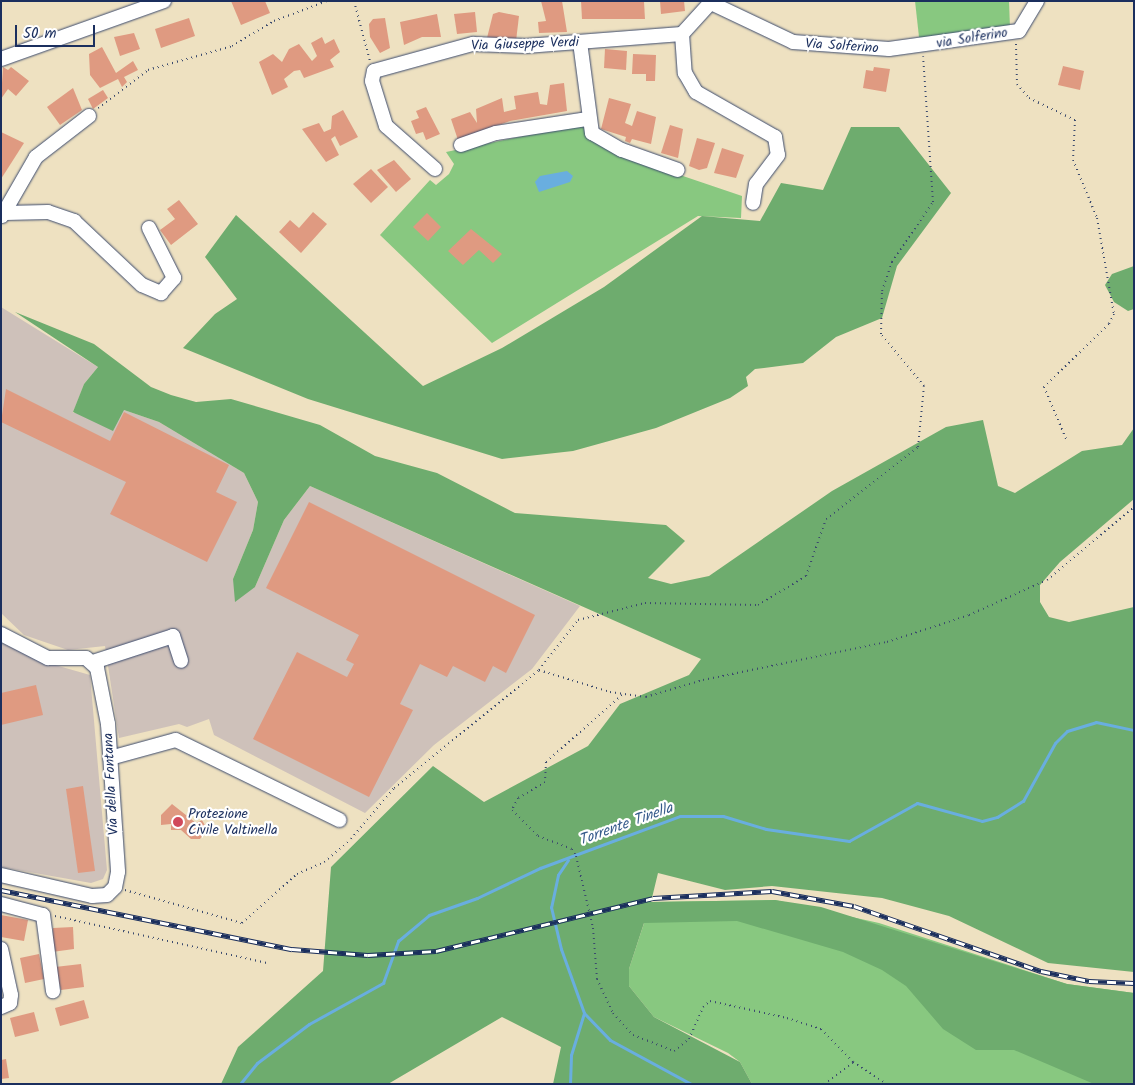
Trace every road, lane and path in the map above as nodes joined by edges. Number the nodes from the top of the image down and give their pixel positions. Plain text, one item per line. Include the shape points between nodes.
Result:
1 (164, 1) edge
2 (327, 1) edge
3 (354, 1) edge
4 (1037, 1) edge
5 (712, 2) edge
6 (1019, 31) junction
7 (682, 34) junction
8 (580, 42) junction
9 (922, 46) junction
10 (1, 58) edge
11 (374, 71) junction
12 (89, 116) joint
13 (588, 119) junction
14 (461, 145) dead end
15 (435, 169) dead end
16 (678, 170) dead end
17 (753, 203) dead end
18 (3, 215) edge
19 (149, 228) dead end
20 (1067, 441) dead end
21 (1134, 507) edge
22 (1, 634) edge
23 (181, 661) dead end
24 (93, 662) junction
25 (539, 670) junction
26 (622, 695) junction
27 (110, 758) junction
28 (339, 820) dead end
29 (1, 875) edge
30 (115, 887) junction
31 (1, 904) edge
32 (43, 916) junction
33 (1, 949) edge
34 (267, 963) dead end
35 (52, 991) dead end
36 (1, 1007) edge
37 (853, 1062) junction
38 (824, 1084) edge
39 (888, 1084) edge

1 - 10 street
2 - 12 path via 274,21 232,46 148,70
3 - 11 path via 362,45
4 - 6 street, via Solferino
5 - 7 street
5 - 9 street, Via Solferino via 793,42 875,49
6 - 9 street, via Solferino
6 - 20 path via 1014,54 1017,84 1029,98 1075,120 1073,160 1097,218 1114,314 1109,324 1044,387
7 - 8 street, Via Giuseppe Verdi
7 - 17 street via 685,73 696,92 775,137 778,155 756,184
8 - 11 street, Via Giuseppe Verdi via 473,44
8 - 13 street
9 - 25 path via 933,202 892,262 882,291 881,334 924,386 918,447 826,519 806,576 758,605 645,603 578,620
11 - 15 street via 372,81 386,126
12 - 18 street via 36,157
13 - 14 street via 496,133
13 - 16 street via 592,132 608,143
18 - 19 street via 48,212 74,221 146,288 161,293 174,278
21 - 26 path via 1047,580 969,615 817,659 703,680 646,697
22 - 24 street via 48,658 86,658
23 - 24 street via 173,636
24 - 27 street, Via della Fontana
25 - 26 path
25 - 30 path via 394,788 351,839 324,862 297,874 242,923
26 - 37 path via 551,756 544,770 546,782 518,798 512,810 538,836 572,849 576,856 592,928 597,979 613,1013 634,1035 674,1051 689,1040 702,1007 710,1001 821,1030
27 - 28 street via 176,740
27 - 30 street, Via della Fontana
29 - 30 street via 92,896 107,895
31 - 32 street
32 - 34 path
32 - 35 street
33 - 36 street via 11,995 10,1002
37 - 38 path
37 - 39 path

